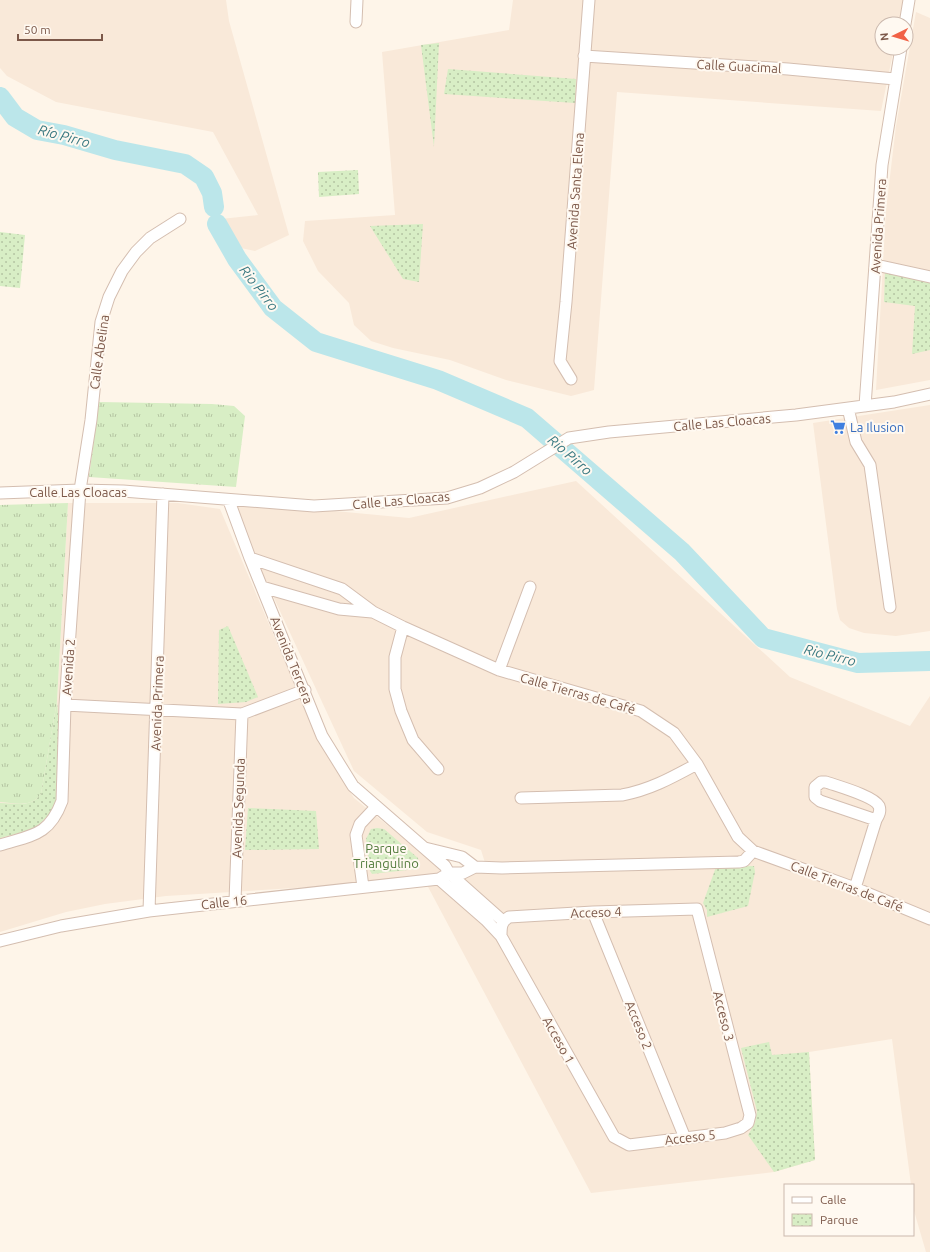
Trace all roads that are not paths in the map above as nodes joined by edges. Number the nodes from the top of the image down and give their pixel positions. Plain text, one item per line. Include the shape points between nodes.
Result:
1 (357, 0) edge
2 (589, 0) edge
3 (910, 0) edge
4 (907, 16) edge
5 (356, 22) dead end
6 (584, 56) junction
7 (899, 56) edge
8 (895, 79) junction
9 (180, 220) dead end
10 (876, 265) junction
11 (930, 277) edge
12 (571, 379) dead end
13 (930, 394) edge
14 (865, 406) junction
15 (848, 408) junction
16 (80, 490) junction
17 (0, 493) edge
18 (163, 494) junction
19 (229, 501) junction
20 (250, 558) junction
21 (262, 587) junction
22 (530, 587) dead end
23 (890, 607) dead end
24 (373, 612) junction
25 (403, 627) junction
26 (499, 670) junction
27 (305, 690) junction
28 (65, 705) junction
29 (157, 709) junction
30 (242, 714) junction
31 (697, 764) junction
32 (438, 768) dead end
33 (521, 798) dead end
34 (376, 807) junction
35 (876, 820) junction
36 (0, 845) edge
37 (422, 847) junction
38 (753, 851) junction
39 (475, 867) junction
40 (444, 876) junction
41 (363, 887) junction
42 (855, 888) junction
43 (235, 901) junction
44 (697, 909) joint
45 (149, 911) junction
46 (593, 912) junction
47 (930, 919) edge
48 (502, 928) junction
49 (0, 941) edge
50 (748, 1123) joint
51 (685, 1138) junction
52 (629, 1145) joint

1 - 5 street
2 - 6 street, Avenida Santa Elena
3 - 4 street
6 - 8 street, Calle Guacimal via 788,69
6 - 12 street, Avenida Santa Elena via 572,236 560,361
7 - 8 street, Avenida Primera
8 - 10 street, Avenida Primera via 882,165
9 - 16 street, Calle Abelina via 150,238 136,252 122,271 109,297 101,322 91,420
10 - 11 street
10 - 14 street, Avenida Primera
13 - 14 street, Calle Las Cloacas
14 - 15 street, Calle Las Cloacas
15 - 19 street, Calle Las Cloacas via 569,438 514,472 480,488 447,498 314,506
15 - 23 street via 856,442 870,465
16 - 17 street, Calle Las Cloacas
16 - 18 street, Calle Las Cloacas
16 - 28 street, Avenida 2
18 - 19 street, Calle Las Cloacas
18 - 29 street, Avenida Primera
19 - 20 street, Avenida Tercera
20 - 21 street, Avenida Tercera
20 - 24 street, Calle Tierras de Café via 342,589
21 - 24 street, Calle Tierras de Café via 339,609
21 - 27 street, Avenida Tercera
22 - 26 street
24 - 25 street, Calle Tierras de Café
25 - 26 street, Calle Tierras de Café
25 - 32 street via 395,657 395,689 400,711 413,740
26 - 31 street, Calle Tierras de Café via 641,711 674,733
27 - 30 street
27 - 34 street, Avenida Tercera via 322,736 353,786
28 - 29 street
28 - 36 street, Avenida 2 via 62,801 56,815 48,827 37,833
29 - 30 street
29 - 45 street, Avenida Primera
30 - 43 street, Avenida Segunda
31 - 33 street via 664,782 638,792 622,795
31 - 38 street, Calle Tierras de Café via 738,837
34 - 37 street, Avenida Tercera
34 - 41 street via 360,824 356,835
35 - 35 street via 880,813 879,807 872,800 826,782 821,782 815,788 814,797 820,801
35 - 42 street
37 - 39 street via 462,857
37 - 40 street, Avenida Tercera via 445,866
38 - 39 street via 744,861 739,862
38 - 42 street, Calle Tierras de Café
39 - 40 street, Calle 16 via 463,873
40 - 41 street, Calle 16
40 - 48 street
40 - 48 street via 486,920
41 - 43 street, Calle 16
42 - 47 street, Calle Tierras de Café
43 - 45 street, Calle 16
44 - 46 street, Acceso 4
44 - 50 street, Acceso 3 via 750,1115
45 - 49 street, Calle 16 via 62,926
46 - 48 street, Acceso 4 via 509,917
46 - 51 street, Acceso 2
48 - 52 street, Acceso 1 via 614,1137
50 - 51 street, Acceso 5 via 725,1133
51 - 52 street, Acceso 5

